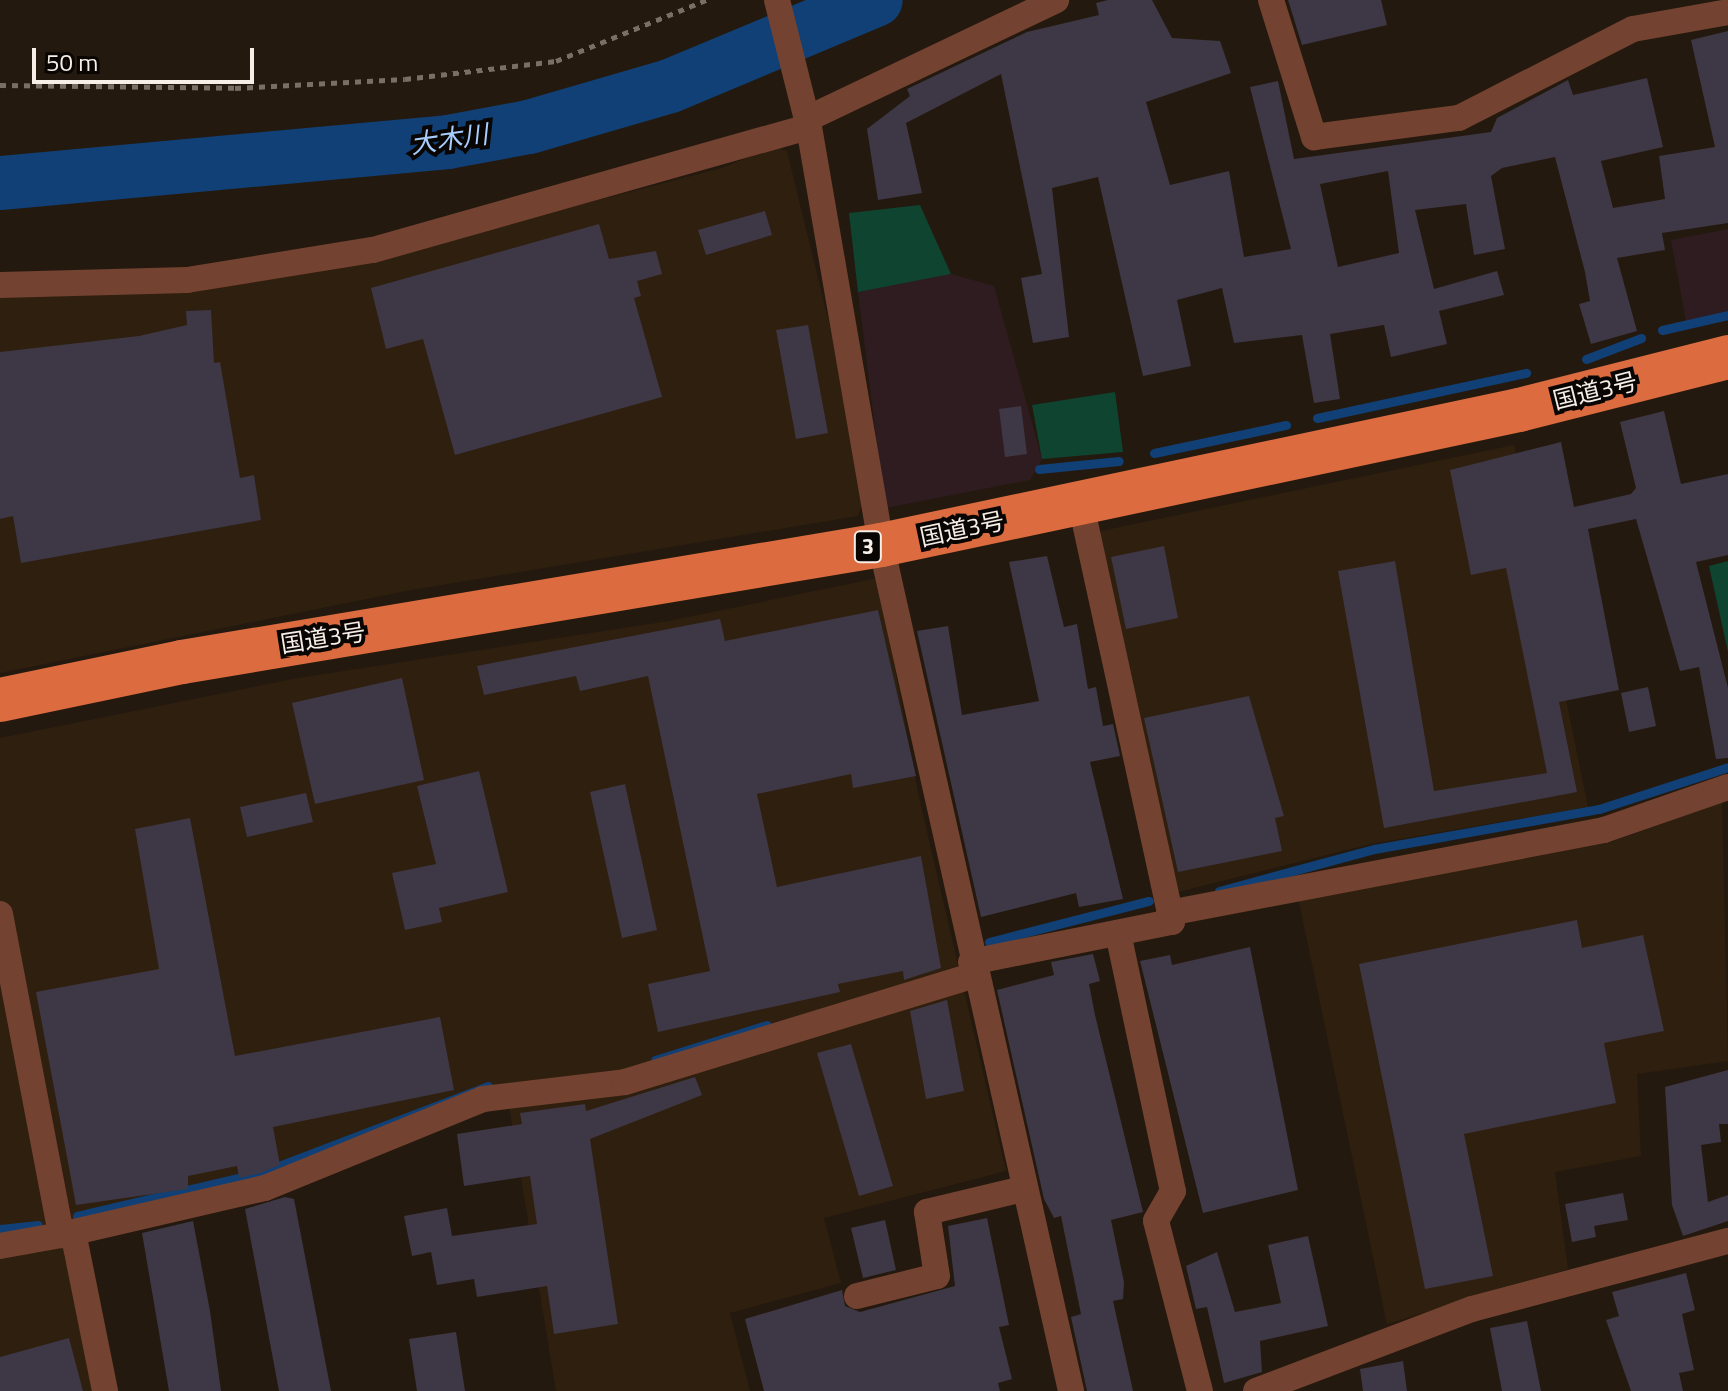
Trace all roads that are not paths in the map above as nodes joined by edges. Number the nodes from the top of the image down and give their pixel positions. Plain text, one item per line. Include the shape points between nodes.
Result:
1 (777, 0) edge
2 (1056, 0) edge
3 (1271, 0) edge
4 (1728, 12) edge
5 (808, 123) junction
6 (0, 285) edge
7 (1728, 357) edge
8 (1081, 504) junction
9 (881, 545) junction
10 (0, 700) edge
11 (1728, 787) edge
12 (1169, 913) junction
13 (0, 914) edge
14 (1118, 933) junction
15 (972, 969) junction
16 (1023, 1189) junction
17 (67, 1234) junction
18 (1728, 1241) edge
19 (0, 1246) edge
20 (857, 1296) dead end
21 (105, 1391) edge
22 (1071, 1391) edge
23 (1200, 1391) edge
24 (1256, 1391) edge

1 - 5 street
2 - 5 street
3 - 4 street via 1314,137 1459,118 1633,29
5 - 6 street via 373,250 187,280
5 - 9 street
7 - 8 highway, 国道3号 / 3
8 - 9 highway, 国道3号 / 3
8 - 12 street
9 - 10 highway, 国道3号 / 3 via 182,662
9 - 15 street
11 - 12 street via 1604,830
12 - 14 street via 1172,922
13 - 17 street
14 - 15 street
14 - 23 street via 1173,1191 1156,1221
15 - 16 street
15 - 17 street via 625,1082 483,1099 265,1188
16 - 20 street via 927,1212 937,1276
16 - 22 street
17 - 19 street
17 - 21 street
18 - 24 street via 1472,1309

